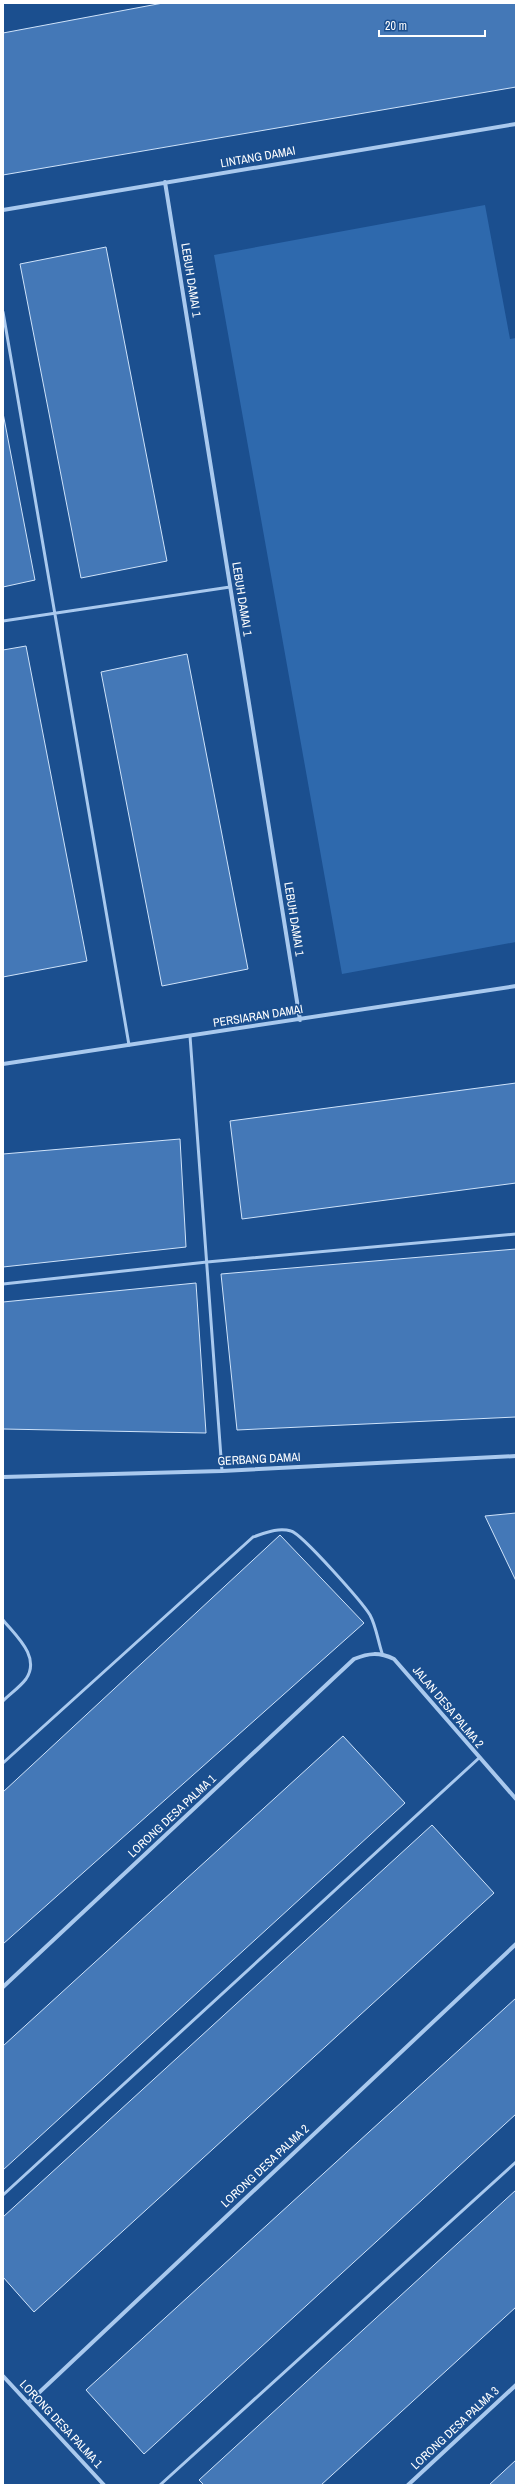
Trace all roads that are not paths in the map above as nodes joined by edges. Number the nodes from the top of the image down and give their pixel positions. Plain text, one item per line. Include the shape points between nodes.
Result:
1 (516, 124) edge
2 (165, 182) junction
3 (3, 210) edge
4 (3, 312) edge
5 (230, 587) junction
6 (54, 614) junction
7 (3, 621) edge
8 (516, 986) edge
9 (300, 1020) junction
10 (190, 1036) junction
11 (129, 1045) junction
12 (3, 1064) edge
13 (516, 1234) edge
14 (207, 1262) junction
15 (3, 1284) edge
16 (516, 1456) edge
17 (222, 1471) junction
18 (3, 1476) edge
19 (3, 1620) edge
20 (382, 1653) junction
21 (3, 1701) edge
22 (479, 1758) junction
23 (3, 1763) edge
24 (516, 1799) edge
25 (516, 1944) edge
26 (3, 1987) edge
27 (516, 2162) edge
28 (3, 2195) edge
29 (3, 2376) edge
30 (516, 2385) edge
31 (28, 2403) junction
32 (104, 2485) edge
33 (160, 2485) edge
34 (408, 2485) edge

1 - 2 street, LINTANG DAMAI
2 - 3 street, LINTANG DAMAI
2 - 5 street, LEBUH DAMAI 1
4 - 6 lane
5 - 6 lane
5 - 9 street, LEBUH DAMAI 1
6 - 7 lane
6 - 11 lane
8 - 9 street, PERSIARAN DAMAI
9 - 10 street, PERSIARAN DAMAI
10 - 11 street, PERSIARAN DAMAI
10 - 14 lane
11 - 12 street, PERSIARAN DAMAI
13 - 14 lane
14 - 15 lane
14 - 17 lane
16 - 17 street, GERBANG DAMAI
17 - 18 street, GERBANG DAMAI
19 - 21 lane via 29,1654 31,1666 26,1679
20 - 22 street, JALAN DESA PALMA 2 via 394,1659
20 - 23 lane via 370,1616 306,1542 292,1531 273,1530 252,1537
20 - 26 street, LORONG DESA PALMA 1 via 367,1654 354,1659
22 - 24 street, JALAN DESA PALMA 2
22 - 28 lane
25 - 31 street, LORONG DESA PALMA 2
27 - 33 lane
29 - 31 street, LORONG DESA PALMA 1
30 - 34 street, LORONG DESA PALMA 3
31 - 32 street, LORONG DESA PALMA 1

